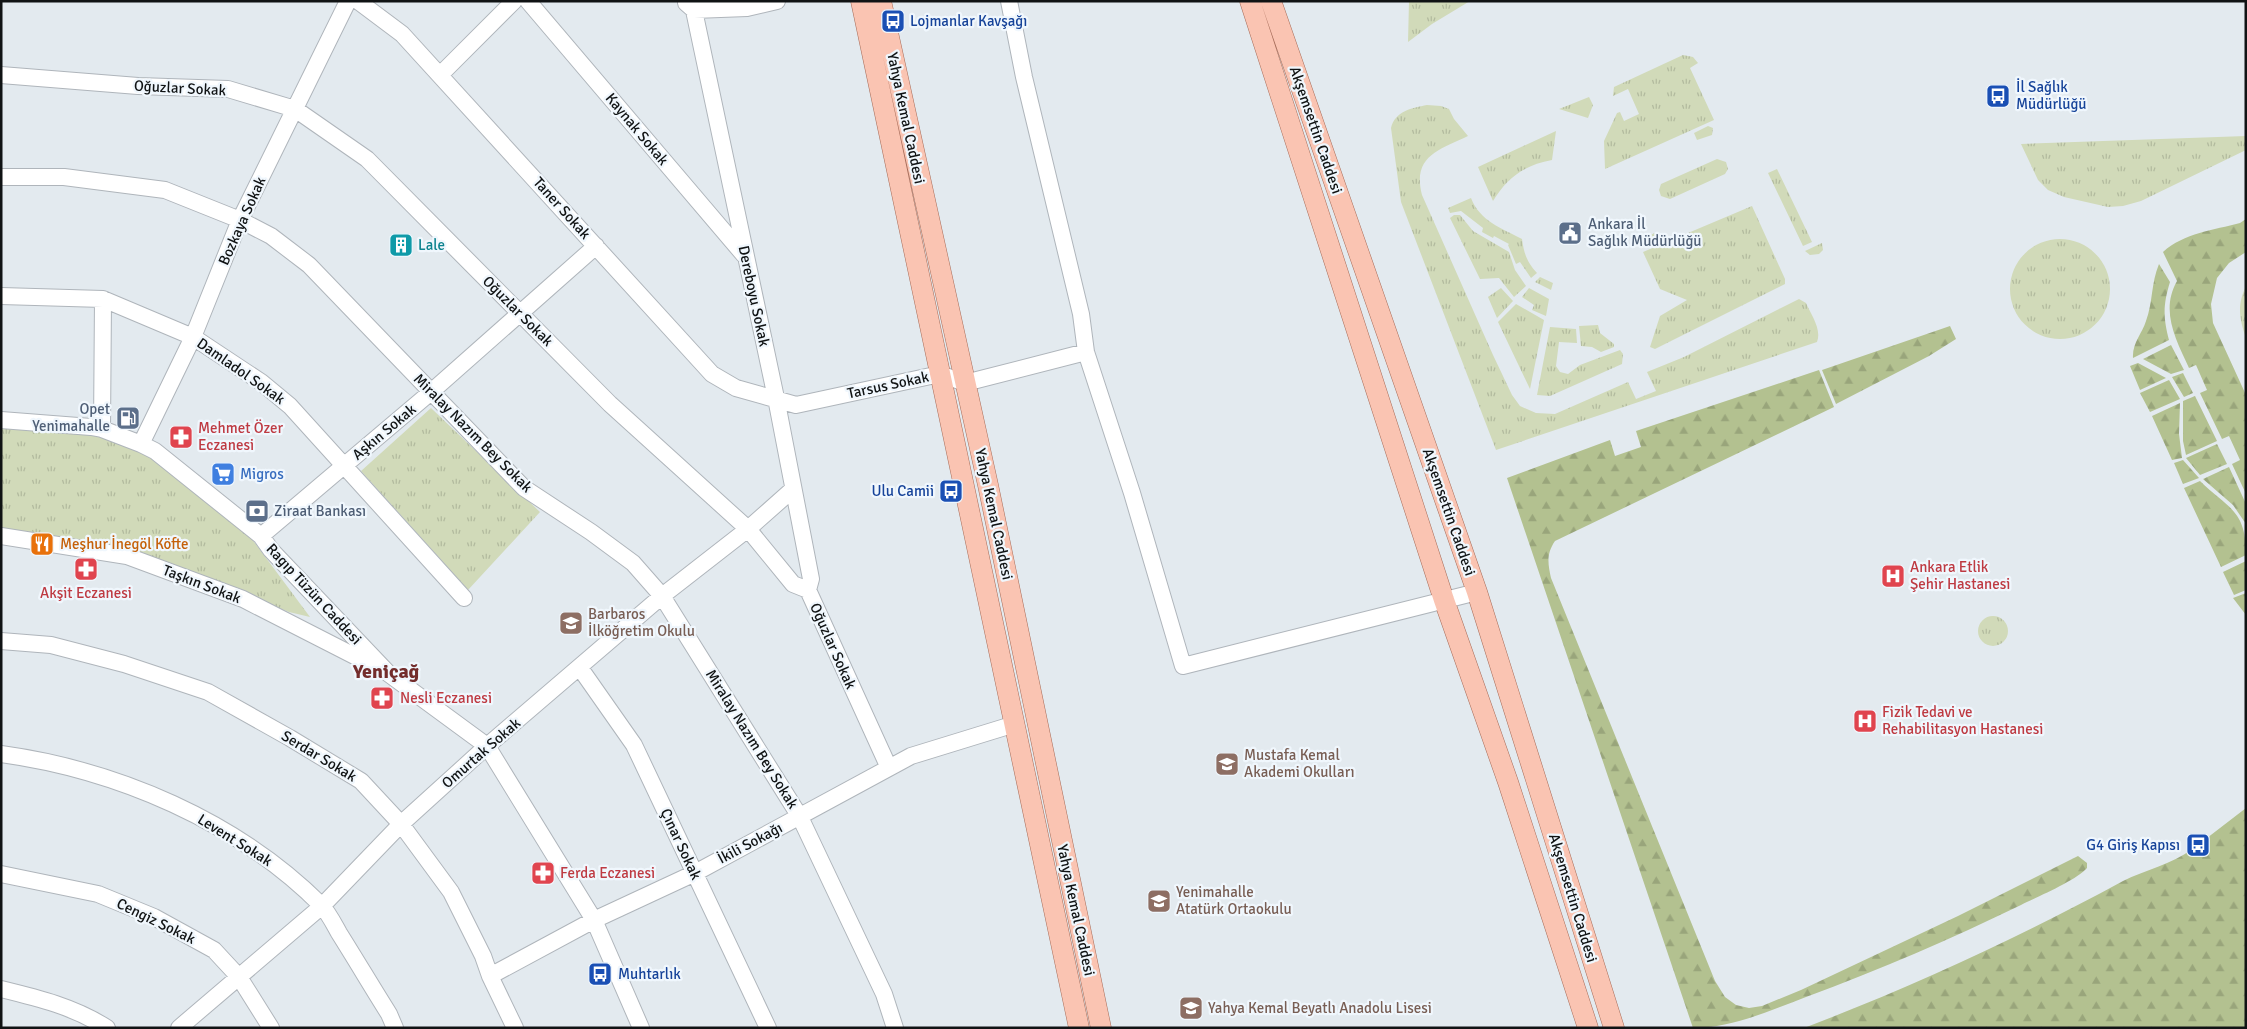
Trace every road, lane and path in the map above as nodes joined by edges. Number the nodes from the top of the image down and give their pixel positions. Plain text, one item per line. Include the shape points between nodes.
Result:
1 (348, 1) edge
2 (358, 1) edge
3 (514, 1) edge
4 (528, 1) edge
5 (777, 1) edge
6 (861, 1) edge
7 (880, 1) edge
8 (1009, 1) edge
9 (1250, 1) edge
10 (1271, 1) edge
11 (690, 4) edge
12 (1, 75) edge
13 (440, 75) junction
14 (295, 109) junction
15 (1, 176) edge
16 (240, 220) junction
17 (596, 246) junction
18 (746, 257) junction
19 (1, 296) edge
20 (103, 299) junction
21 (520, 313) junction
22 (193, 337) junction
23 (1086, 352) junction
24 (940, 374) junction
25 (964, 383) junction
26 (431, 392) junction
27 (776, 398) junction
28 (1, 420) edge
29 (102, 429) junction
30 (141, 444) junction
31 (344, 466) junction
32 (792, 490) junction
33 (748, 529) junction
34 (1, 536) edge
35 (261, 536) junction
36 (808, 590) junction
37 (1477, 592) junction
38 (662, 596) junction
39 (464, 598) dead end
40 (1444, 600) junction
41 (1, 641) edge
42 (580, 668) junction
43 (390, 674) junction
44 (1015, 724) junction
45 (487, 746) junction
46 (1, 754) edge
47 (889, 768) junction
48 (800, 817) junction
49 (400, 824) junction
50 (695, 873) junction
51 (1, 874) edge
52 (322, 906) junction
53 (594, 920) junction
54 (490, 976) junction
55 (239, 977) junction
56 (1, 989) edge
57 (107, 1028) edge
58 (179, 1028) edge
59 (270, 1028) edge
60 (394, 1028) edge
61 (515, 1028) edge
62 (641, 1028) edge
63 (768, 1028) edge
64 (895, 1028) edge
65 (1079, 1028) edge
66 (1101, 1028) edge
67 (1588, 1028) edge
68 (1614, 1028) edge

1 - 14 street, Bozkaya Sokak
2 - 13 street, Taner Sokak via 402,34
3 - 13 street
4 - 18 street, Kaynak Sokak
5 - 11 street via 747,8
6 - 24 main road, Yahya Kemal Caddesi
7 - 25 main road, Yahya Kemal Caddesi
8 - 23 street via 1081,314
9 - 40 main road, Akşemsettin Caddesi
10 - 37 main road, Akşemsettin Caddesi
11 - 18 street, Dereboyu Sokak
12 - 14 street, Oğuzlar Sokak via 138,86 228,89
13 - 17 street, Taner Sokak
14 - 16 street, Bozkaya Sokak
14 - 21 street, Oğuzlar Sokak via 367,159
15 - 16 street, Miralay Nazım Bey Sokak via 64,176 165,190
16 - 22 street, Bozkaya Sokak
16 - 26 street, Miralay Nazım Bey Sokak via 271,236 309,265
17 - 21 street, Aşkın Sokak
17 - 27 street, Taner Sokak via 712,374 736,388
18 - 27 street, Dereboyu Sokak
19 - 20 street, Damladol Sokak
20 - 22 street, Damladol Sokak
20 - 29 street
21 - 26 street, Aşkın Sokak
21 - 33 street, Oğuzlar Sokak via 610,404
22 - 30 street, Bozkaya Sokak
22 - 31 street, Damladol Sokak via 261,382 290,406
23 - 25 street
23 - 40 street via 1183,666
24 - 25 street, Tarsus Sokak
24 - 27 street, Tarsus Sokak via 796,405
24 - 44 main road, Yahya Kemal Caddesi
25 - 66 main road, Yahya Kemal Caddesi
26 - 31 street, Aşkın Sokak
26 - 38 street, Miralay Nazım Bey Sokak via 524,488 633,563
27 - 32 street, Dereboyu Sokak
28 - 29 street, Ragıp Tüzün Caddesi
29 - 30 street, Ragıp Tüzün Caddesi
30 - 35 street, Ragıp Tüzün Caddesi via 155,451
31 - 35 street, Aşkın Sokak
31 - 39 street, Damladol Sokak
32 - 33 street, Omurtak Sokak
32 - 36 street, Dereboyu Sokak via 811,579
33 - 36 street, Oğuzlar Sokak via 793,584
33 - 38 street, Omurtak Sokak
34 - 43 street, Taşkın Sokak via 127,556 243,599
35 - 43 street, Ragıp Tüzün Caddesi
36 - 47 street, Oğuzlar Sokak
37 - 40 street
37 - 68 main road, Akşemsettin Caddesi
38 - 42 street, Omurtak Sokak
38 - 48 street, Miralay Nazım Bey Sokak
40 - 67 main road, Akşemsettin Caddesi via 1508,782
41 - 49 street, Serdar Sokak via 52,645 124,664 208,692 361,781
42 - 45 street, Omurtak Sokak
42 - 50 street, Çınar Sokak via 634,745
43 - 45 street, Ragıp Tüzün Caddesi
44 - 47 street, İkili Sokağı via 911,756
44 - 65 main road, Yahya Kemal Caddesi
45 - 49 street, Omurtak Sokak
45 - 53 street, Ragıp Tüzün Caddesi
46 - 52 street, Levent Sokak via 36,758 112,779 196,815 265,856
47 - 48 street, İkili Sokağı
48 - 50 street, İkili Sokağı
48 - 64 street, Miralay Nazım Bey Sokak via 884,994
49 - 52 street, Omurtak Sokak
49 - 54 street, Serdar Sokak via 451,892
50 - 53 street, İkili Sokağı
50 - 63 street, Çınar Sokak
51 - 55 street, Cengiz Sokak via 98,894 154,917 214,950
52 - 55 street, Omurtak Sokak
52 - 60 street, Levent Sokak via 384,1006
53 - 54 street, İkili Sokağı
53 - 62 street, Ragıp Tüzün Caddesi
54 - 61 street, Serdar Sokak
55 - 58 street, Omurtak Sokak
55 - 59 street, Cengiz Sokak
56 - 57 street via 33,996 88,1016

